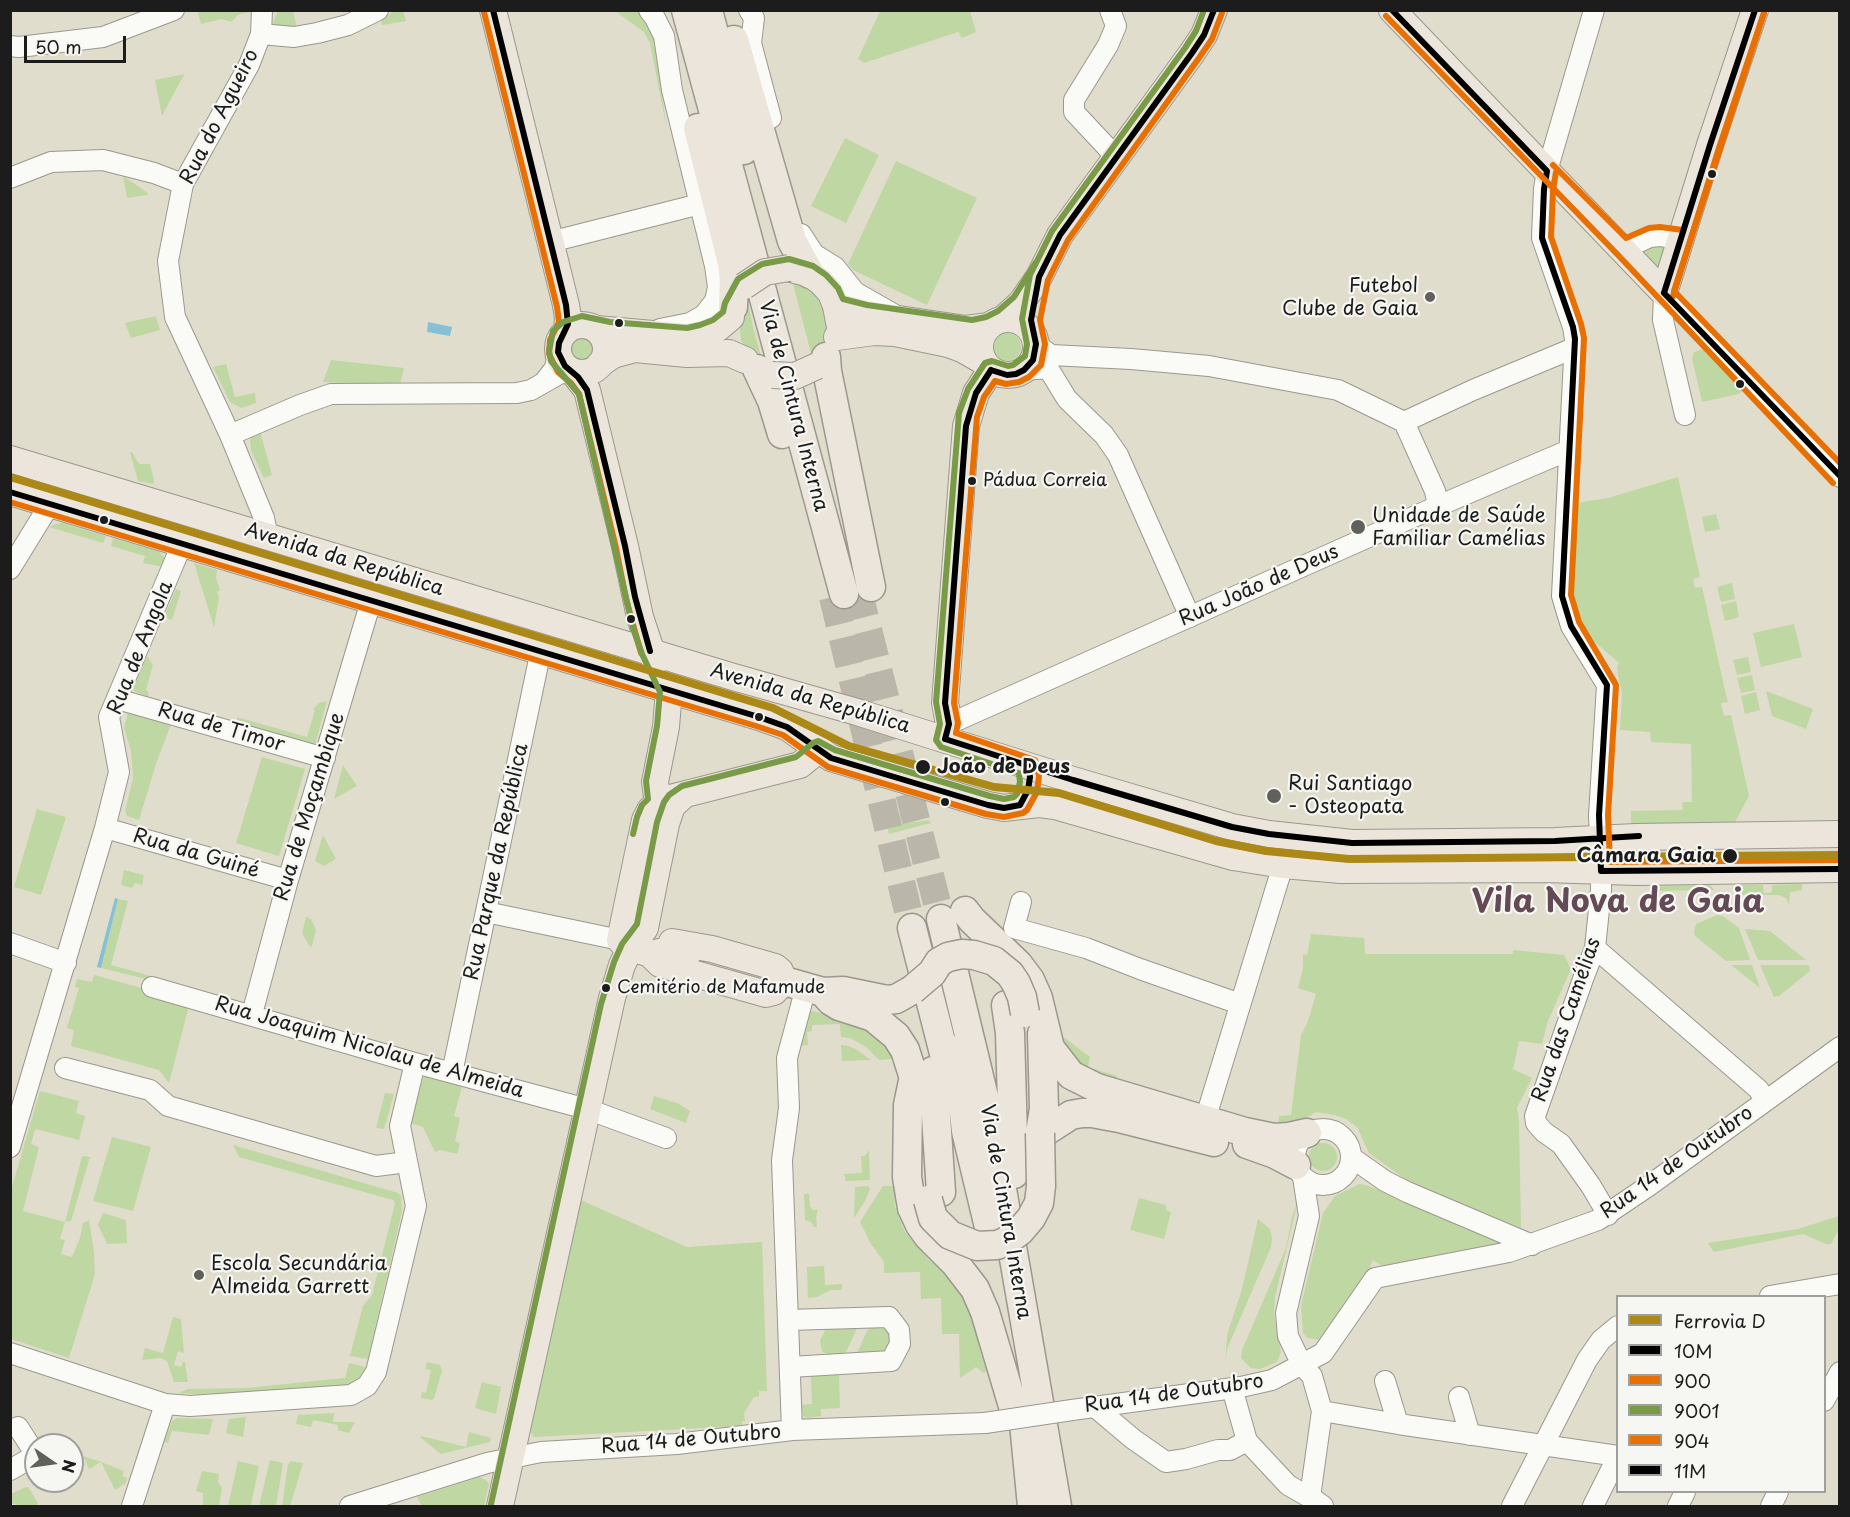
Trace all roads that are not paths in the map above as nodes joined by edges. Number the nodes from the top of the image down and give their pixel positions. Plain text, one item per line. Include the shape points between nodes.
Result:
1 (174, 10) edge
2 (262, 10) edge
3 (378, 10) edge
4 (493, 10) edge
5 (649, 10) edge
6 (671, 10) edge
7 (686, 10) edge
8 (708, 10) edge
9 (724, 10) edge
10 (749, 10) edge
11 (1110, 10) edge
12 (1214, 10) edge
13 (1392, 10) edge
14 (1594, 10) edge
15 (1755, 10) edge
16 (261, 34) junction
17 (10, 46) edge
18 (1117, 158) junction
19 (1547, 171) junction
20 (10, 178) edge
21 (183, 184) junction
22 (700, 204) junction
23 (1682, 238) junction
24 (550, 242) junction
25 (1624, 249) junction
26 (800, 271) junction
27 (1039, 277) junction
28 (1665, 292) junction
29 (736, 303) junction
30 (836, 306) junction
31 (902, 319) junction
32 (996, 323) junction
33 (596, 329) junction
34 (640, 332) junction
35 (1574, 348) junction
36 (566, 351) junction
37 (827, 353) junction
38 (1038, 354) junction
39 (600, 364) junction
40 (987, 366) junction
41 (758, 368) junction
42 (1685, 415) dead end
43 (1404, 422) junction
44 (230, 435) junction
45 (1569, 450) junction
46 (10, 459) edge
47 (1839, 477) edge
48 (10, 492) edge
49 (253, 494) junction
50 (50, 504) junction
51 (1438, 506) junction
52 (182, 512) junction
53 (231, 526) junction
54 (268, 537) junction
55 (182, 544) junction
56 (10, 569) edge
57 (852, 592) junction
58 (371, 601) junction
59 (1190, 617) junction
60 (542, 650) junction
61 (650, 651) junction
62 (669, 690) junction
63 (117, 699) junction
64 (827, 704) junction
65 (947, 731) junction
66 (818, 750) junction
67 (325, 758) junction
68 (1028, 766) junction
69 (684, 795) junction
70 (658, 803) junction
71 (1020, 805) junction
72 (105, 828) junction
73 (1839, 834) edge
74 (1600, 838) junction
75 (1282, 866) junction
76 (1839, 869) edge
77 (1601, 871) junction
78 (288, 880) junction
79 (640, 901) dead end
80 (1021, 902) dead end
81 (486, 912) junction
82 (940, 919) junction
83 (10, 943) edge
84 (636, 944) junction
85 (1595, 948) junction
86 (66, 963) junction
87 (152, 987) dead end
88 (804, 987) junction
89 (924, 987) junction
90 (1240, 1004) junction
91 (1024, 1011) junction
92 (252, 1014) junction
93 (1839, 1047) edge
94 (416, 1063) junction
95 (65, 1068) dead end
96 (452, 1073) junction
97 (913, 1081) junction
98 (1766, 1100) junction
99 (587, 1109) junction
100 (1205, 1120) junction
101 (979, 1128) junction
102 (1040, 1133) junction
103 (1307, 1133) junction
104 (666, 1138) dead end
105 (10, 1147) edge
106 (1351, 1157) junction
107 (407, 1162) junction
108 (1291, 1165) junction
109 (1332, 1184) junction
110 (935, 1196) junction
111 (1608, 1215) junction
112 (1309, 1216) junction
113 (1020, 1223) junction
114 (1532, 1245) junction
115 (1839, 1285) edge
116 (1776, 1295) edge
117 (788, 1320) junction
118 (1616, 1327) edge
119 (10, 1353) edge
120 (1302, 1365) junction
121 (790, 1367) junction
122 (1839, 1372) edge
123 (1385, 1382) dead end
124 (1232, 1388) junction
125 (1459, 1397) dead end
126 (1826, 1397) edge
127 (165, 1404) junction
128 (1095, 1407) junction
129 (1322, 1411) junction
130 (1398, 1424) junction
131 (18, 1427) dead end
132 (1025, 1427) junction
133 (792, 1430) junction
134 (1470, 1435) junction
135 (1247, 1441) junction
136 (1543, 1445) junction
137 (1616, 1456) edge
138 (510, 1458) junction
139 (1616, 1458) edge
140 (10, 1470) edge
141 (1316, 1502) edge
142 (1048, 1505) edge
143 (132, 1506) edge
144 (350, 1506) edge
145 (500, 1506) edge
146 (1512, 1506) edge
147 (1593, 1506) edge

1 - 17 street via 103,37
2 - 16 street, Rua do Agueiro
3 - 16 street via 348,25 294,38
4 - 24 main road
5 - 22 street via 664,36 674,100
6 - 29 highway via 732,263
7 - 57 highway, Via de Cintura Interna
8 - 57 highway, Via de Cintura Interna
9 - 26 highway
10 - 31 street via 754,18 751,43 802,236 814,254 835,267 855,292
11 - 18 street via 1116,26 1074,100 1074,112
12 - 18 main road via 1204,35
13 - 19 main road
14 - 19 street
15 - 23 main road
16 - 21 street, Rua do Agueiro via 249,65
18 - 27 main road via 1060,235
19 - 25 main road
19 - 35 street via 1542,238 1573,327
20 - 21 street via 51,162 103,160
21 - 44 street, Rua do Agueiro via 168,261 175,317
22 - 24 street
22 - 34 street via 716,266 716,301 709,311 690,323
23 - 25 street via 1650,237
23 - 28 main road
24 - 36 main road via 566,304
25 - 28 main road
26 - 29 main road, bridge via 765,272
26 - 30 main road via 821,282
27 - 32 main road via 1021,303
27 - 38 main road via 1031,320
28 - 42 street via 1663,320
28 - 47 street
29 - 34 main road via 718,328 703,334
29 - 41 main road via 731,333 736,347
30 - 31 main road
30 - 37 main road via 839,321
31 - 32 main road via 966,329
32 - 38 main road via 1020,322 1027,327
32 - 40 main road via 981,339 980,354
33 - 34 main road
33 - 36 main road via 582,325
33 - 39 main road via 605,342
35 - 43 street
35 - 45 street
36 - 39 main road via 580,373
36 - 44 street via 559,374 531,390 331,394
36 - 61 main road via 587,390
37 - 40 main road via 874,332 895,333 962,349
37 - 41 main road, bridge via 795,376
37 - 57 highway
38 - 40 main road via 1008,375
38 - 43 street via 1209,366 1317,386 1338,390
38 - 59 street via 1067,399 1104,435 1118,455
39 - 41 main road via 613,355 635,349 729,353
40 - 65 main road via 966,426 945,702
41 - 57 highway
43 - 51 street via 1436,491
44 - 49 street, Rua do Agueiro
45 - 51 street, Rua João de Deus
45 - 74 street via 1562,596 1571,626 1607,685
46 - 52 main road, Avenida da República
48 - 50 main road, Avenida da República
49 - 53 street via 245,513
49 - 54 street, Rua do Agueiro
50 - 55 main road, Avenida da República
50 - 56 street
51 - 59 street, Rua João de Deus
52 - 53 main road, Avenida da República
52 - 55 main road
53 - 54 main road, Avenida da República
54 - 61 main road, Avenida da República
55 - 58 main road, Avenida da República
55 - 63 street, Rua de Angola
58 - 60 main road, Avenida da República
58 - 67 street, Rua de Moçambique
59 - 65 street, Rua João de Deus
60 - 62 main road, Avenida da República
60 - 81 street, Rua Parque da República
61 - 62 main road
61 - 64 main road, Avenida da República
62 - 66 main road, Avenida da República via 787,727
62 - 70 main road via 655,782
63 - 67 street, Rua de Timor
63 - 72 street, Rua de Angola via 109,717 119,772
64 - 65 main road, Avenida da República
64 - 66 main road via 817,713 813,727
65 - 68 main road, Avenida da República
66 - 69 main road via 800,765
66 - 71 main road, Avenida da República via 831,758 988,806
67 - 78 street, Rua de Moçambique
68 - 71 main road via 1029,783
68 - 74 main road, Avenida da República via 1232,827 1269,834 1352,843
69 - 70 main road
69 - 84 main road via 672,806 666,824
70 - 79 main road via 640,878
70 - 84 main road via 645,820
71 - 75 main road, Avenida da República via 1055,806
72 - 78 street, Rua da Guiné
72 - 86 street, Rua de Angola
73 - 74 main road, Avenida da República
74 - 77 main road
75 - 77 main road, Avenida da República via 1341,870
75 - 90 street
76 - 77 main road, Avenida da República
77 - 85 street, Rua das Camélias
78 - 92 street, Rua de Moçambique
80 - 90 street via 1014,928 1086,948
81 - 84 street
81 - 96 street, Rua Parque da República
82 - 89 highway
82 - 91 highway via 972,920 1018,964 1038,998
82 - 101 highway, Via de Cintura Interna
83 - 86 street
84 - 88 main road via 655,939 690,959 712,949 776,967
84 - 99 main road via 622,964
85 - 98 street
85 - 111 street, Rua das Camélias via 1535,1116 1544,1132 1561,1144
86 - 105 street, Rua de Angola
87 - 92 street, Rua Joaquim Nicolau de Almeida
88 - 89 highway via 887,1000
88 - 97 highway via 887,1026 905,1050
88 - 117 street via 787,1058 789,1108 782,1160
89 - 91 highway via 961,971 984,975
89 - 101 highway
89 - 110 highway
90 - 100 street
91 - 100 highway via 1071,1075 1097,1088
91 - 102 highway via 1032,1112
91 - 113 highway via 1010,1033 1014,1174
92 - 94 street, Rua Joaquim Nicolau de Almeida
93 - 98 street, Rua 14 de Outubro
94 - 96 street, Rua Joaquim Nicolau de Almeida
94 - 107 street via 400,1126
95 - 107 street via 150,1090 168,1106 376,1166
96 - 99 street, Rua Joaquim Nicolau de Almeida
97 - 110 highway via 921,1103
97 - 132 highway via 908,1105 907,1177 912,1208 920,1226 975,1289 1013,1406
98 - 111 street, Rua 14 de Outubro
99 - 104 street, Rua Joaquim Nicolau de Almeida
99 - 138 main road
100 - 103 highway via 1274,1138
101 - 132 highway, Via de Cintura Interna via 984,1198
101 - 142 highway, Via de Cintura Interna
102 - 108 highway via 1064,1102 1086,1097 1227,1137
102 - 113 highway, bridge via 1039,1203 1031,1218
103 - 106 street via 1323,1128 1340,1134
103 - 108 street via 1296,1147
106 - 109 street via 1345,1173
106 - 114 street via 1407,1192
107 - 127 street via 416,1206 376,1372 367,1386 351,1395 190,1406
108 - 109 street via 1317,1184
108 - 112 street
108 - 113 highway via 1236,1147 1092,1113 1071,1115 1043,1133 1031,1147 1022,1173
109 - 112 street
110 - 113 highway via 963,1225 987,1231
111 - 114 street, Rua 14 de Outubro
112 - 120 street via 1286,1313 1288,1336
113 - 142 highway via 1048,1398
114 - 120 street, Rua 14 de Outubro via 1375,1278 1323,1353
115 - 116 street
117 - 121 street
117 - 121 street via 890,1317 900,1337 891,1361
118 - 136 street via 1587,1360
119 - 127 street
120 - 124 street, Rua 14 de Outubro via 1272,1380
120 - 129 street via 1312,1376
121 - 133 street
122 - 126 street
123 - 130 street
124 - 128 street, Rua 14 de Outubro
124 - 135 street
125 - 134 street
127 - 143 street
128 - 133 street, Rua 14 de Outubro, bridge via 985,1422
128 - 135 street via 1166,1462 1230,1450
129 - 130 street
129 - 141 street
130 - 134 street
131 - 140 street via 36,1455
132 - 142 highway, Via de Cintura Interna
133 - 138 street, Rua 14 de Outubro
134 - 136 street
135 - 141 street via 1288,1485
136 - 137 street
136 - 146 street
138 - 144 street, Rua 14 de Outubro
138 - 145 main road
139 - 147 street

